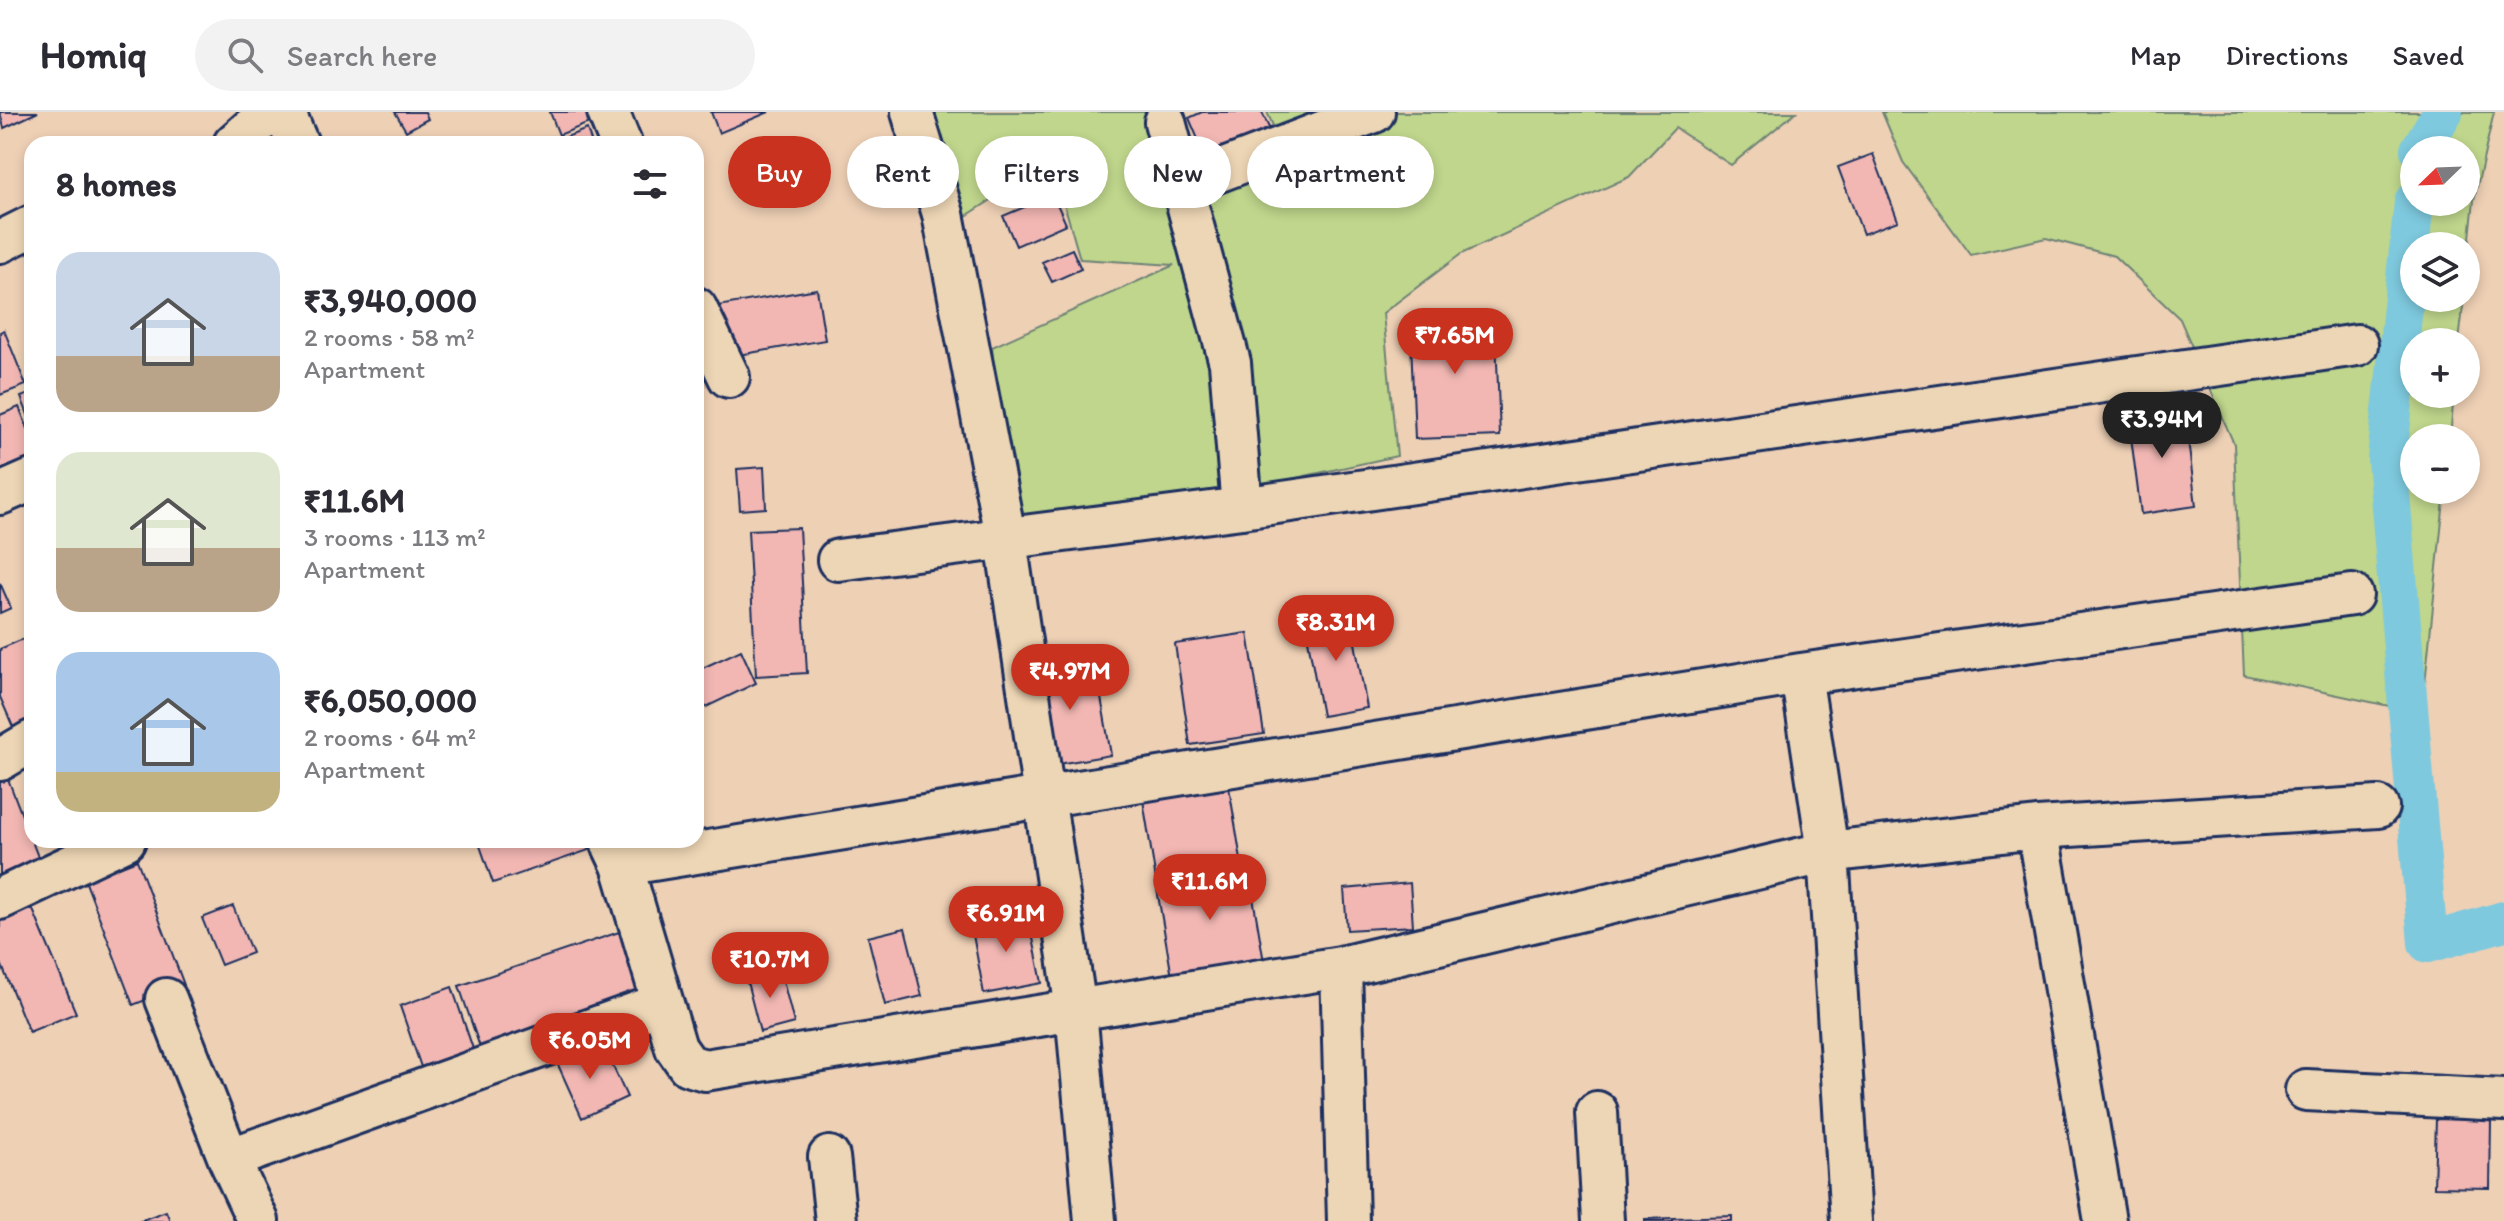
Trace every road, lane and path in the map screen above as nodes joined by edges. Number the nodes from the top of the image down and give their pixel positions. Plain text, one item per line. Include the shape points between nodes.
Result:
1 (270, 112) edge
2 (284, 112) edge
3 (608, 112) edge
4 (912, 112) edge
5 (1374, 112) edge
6 (1165, 122) dead end
7 (243, 136) edge
8 (294, 136) edge
9 (618, 136) edge
10 (1168, 136) edge
11 (1231, 167) edge
12 (1186, 208) edge
13 (24, 230) edge
14 (0, 242) edge
15 (704, 325) edge
16 (2357, 345) dead end
17 (729, 377) dead end
18 (24, 484) edge
19 (0, 494) edge
20 (1242, 508) junction
21 (1006, 541) junction
22 (838, 560) dead end
23 (2352, 595) dead end
24 (1801, 674) junction
25 (24, 746) edge
26 (0, 760) edge
27 (1042, 796) junction
28 (2378, 807) dead end
29 (2037, 828) junction
30 (704, 841) edge
31 (108, 848) edge
32 (653, 848) edge
33 (1828, 852) junction
34 (616, 853) edge
35 (0, 899) edge
36 (1341, 967) junction
37 (166, 999) dead end
38 (661, 1004) junction
39 (1076, 1010) junction
40 (2306, 1090) dead end
41 (2504, 1100) edge
42 (1597, 1112) dead end
43 (829, 1157) dead end
44 (229, 1159) junction
45 (258, 1221) edge
46 (836, 1221) edge
47 (1095, 1221) edge
48 (1348, 1221) edge
49 (1603, 1221) edge
50 (1851, 1221) edge
51 (2105, 1221) edge

1 - 7 street
2 - 8 street
3 - 9 street
4 - 21 street via 943,214
5 - 11 street
6 - 10 street
12 - 20 street via 1230,363
13 - 14 street
15 - 17 street
16 - 20 street
18 - 19 street
20 - 21 street
21 - 22 street
21 - 27 street
23 - 24 street
24 - 27 street
24 - 33 street
25 - 26 street
27 - 30 street
27 - 39 street
28 - 29 street
29 - 33 street
29 - 51 street
31 - 35 street
32 - 34 street
33 - 36 street
33 - 50 street
34 - 38 street
36 - 39 street
36 - 48 street
37 - 44 street
38 - 39 street via 676,1048 688,1065 705,1070
38 - 44 street
39 - 47 street
40 - 41 street
42 - 49 street
43 - 46 street
44 - 45 street

